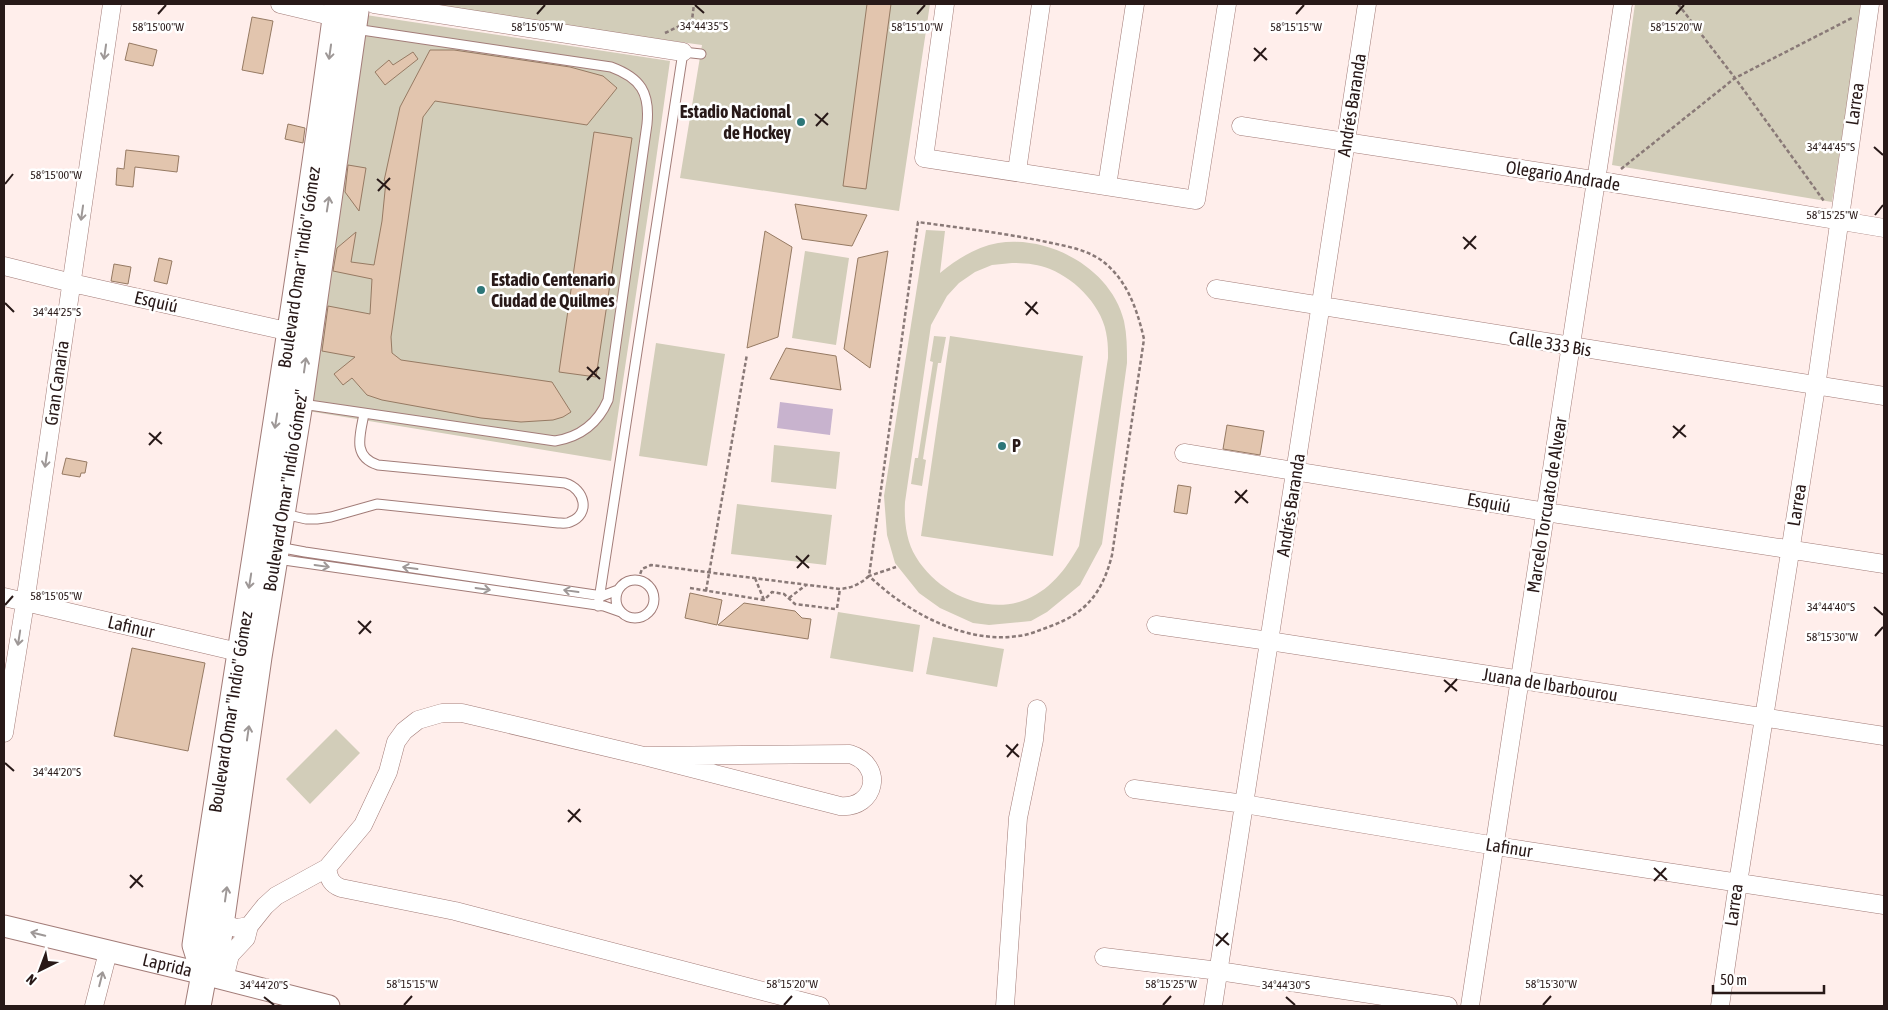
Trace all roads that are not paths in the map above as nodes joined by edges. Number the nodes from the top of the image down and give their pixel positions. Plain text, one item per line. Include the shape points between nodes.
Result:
1 (112, 4) edge
2 (280, 4) edge
3 (945, 4) edge
4 (1041, 4) edge
5 (1135, 4) edge
6 (1227, 4) edge
7 (1367, 4) edge
8 (1624, 4) edge
9 (1869, 6) edge
10 (352, 12) edge
11 (683, 52) junction
12 (701, 54) dead end
13 (1241, 126) dead end
14 (1346, 142) junction
15 (1016, 171) junction
16 (1604, 182) junction
17 (1107, 186) junction
18 (1838, 220) junction
19 (1884, 228) edge
20 (4, 266) edge
21 (72, 283) junction
22 (1216, 289) dead end
23 (1321, 306) junction
24 (299, 334) junction
25 (1570, 347) junction
26 (1816, 387) junction
27 (1884, 396) edge
28 (300, 403) junction
29 (364, 414) junction
30 (1184, 453) dead end
31 (1296, 471) junction
32 (1546, 512) junction
33 (282, 514) junction
34 (1790, 549) junction
35 (275, 553) junction
36 (1884, 564) edge
37 (618, 590) junction
38 (600, 595) junction
39 (4, 597) edge
40 (25, 602) junction
41 (598, 606) junction
42 (621, 612) junction
43 (1156, 625) dead end
44 (1269, 641) junction
45 (249, 654) junction
46 (1520, 680) junction
47 (1037, 709) dead end
48 (1763, 718) junction
49 (4, 733) edge
50 (1884, 736) edge
51 (644, 756) junction
52 (1134, 790) dead end
53 (1244, 804) junction
54 (1496, 846) junction
55 (327, 868) junction
56 (1738, 883) junction
57 (1884, 905) edge
58 (221, 924) junction
59 (4, 926) edge
60 (249, 926) junction
61 (108, 952) junction
62 (1104, 957) dead end
63 (1219, 971) junction
64 (214, 976) junction
65 (1005, 1005) edge
66 (94, 1006) edge
67 (198, 1006) edge
68 (329, 1006) edge
69 (820, 1006) edge
70 (1214, 1006) edge
71 (1448, 1006) edge
72 (1470, 1006) edge
73 (1720, 1006) edge

1 -> 21 street, Gran Canaria
2 - 10 street
3 - 15 street via 924,158
4 - 15 street
5 - 17 street
6 - 17 street via 1196,200
7 - 14 street, Andrés Baranda
8 - 16 street, Marcelo Torcuato de Alvear
9 - 18 street, Larrea
10 - 11 street
10 - 24 main road, Boulevard Omar "Indio Gómez"
10 - 29 lane via 611,67 641,87 648,104 608,400 598,418 569,439 555,441
11 - 12 lane
11 - 38 lane
13 - 14 street, Olegario Andrade
14 - 16 street, Olegario Andrade
14 - 23 street, Andrés Baranda
15 - 17 street
16 - 18 street, Olegario Andrade
16 - 25 street, Marcelo Torcuato de Alvear
18 - 19 street, Olegario Andrade
18 - 26 street, Larrea
20 - 21 street, Esquiú
21 - 24 street, Esquiú
21 -> 40 street, Gran Canaria
22 - 23 street, Calle 333 Bis
23 - 25 street, Calle 333 Bis
23 - 31 street, Andrés Baranda
28 -> 24 main road, Boulevard Omar "Indio Gómez"
24 -> 45 main road, Boulevard Omar "Indio" Gómez
25 - 26 street, Calle 333 Bis
25 - 32 street, Marcelo Torcuato de Alvear
26 - 27 street, Calle 333 Bis
26 - 34 street, Larrea
28 - 29 lane
28 - 33 main road, Boulevard Omar "Indio Gómez"
29 - 33 lane via 360,449 371,462 565,483 580,493 583,504 580,515 570,523 558,523 376,504 317,519
30 - 31 street, Esquiú
31 - 32 street, Esquiú
31 - 44 street, Andrés Baranda
32 - 34 street, Esquiú
32 - 46 street, Marcelo Torcuato de Alvear
33 - 35 main road, Boulevard Omar "Indio Gómez"
34 - 36 street, Esquiú
34 - 48 street, Larrea
38 -> 35 lane via 305,552
35 -> 41 lane
35 - 45 main road, Boulevard Omar "Indio Gómez"
37 - 38 lane
37 - 42 lane via 616,601
37 - 42 lane via 626,582 638,580 652,588 654,594 654,605 647,615 630,618
38 - 41 lane
39 - 40 street, Lafinur
40 - 45 street, Lafinur
40 -> 49 street, Gran Canaria
41 - 42 lane
43 - 44 street, Juana de Ibarbourou
44 - 46 street, Juana de Ibarbourou
44 - 53 street, Andrés Baranda
58 -> 45 main road, Boulevard Omar "Indio Gómez"
45 - 64 main road, Boulevard Omar "Indio" Gómez via 196,945
46 - 48 street, Juana de Ibarbourou
46 - 54 street, Marcelo Torcuato de Alvear
47 - 65 street via 1018,818
48 - 50 street, Juana de Ibarbourou
48 - 56 street, Larrea
51 - 51 street via 840,806 855,805 863,800 872,784 872,772 866,762 850,754
51 - 55 street via 462,713 442,713 418,720 396,742 388,772 363,825
52 - 53 street, Lafinur
53 - 54 street, Lafinur
53 - 63 street, Andrés Baranda
54 - 56 street, Lafinur
54 - 72 street, Marcelo Torcuato de Alvear
55 - 60 street via 276,896
55 - 69 street via 328,878 341,888 455,911
56 - 57 street, Lafinur
56 - 73 street, Larrea
58 - 60 street via 237,928
58 - 64 main road, Boulevard Omar "Indio Gómez"
61 -> 59 street, Laprida
60 - 64 street via 246,938
61 - 64 street, Laprida
66 -> 61 street
62 - 63 street
63 - 70 street, Andrés Baranda
63 - 71 street
64 - 67 main road
64 - 68 street, Laprida

